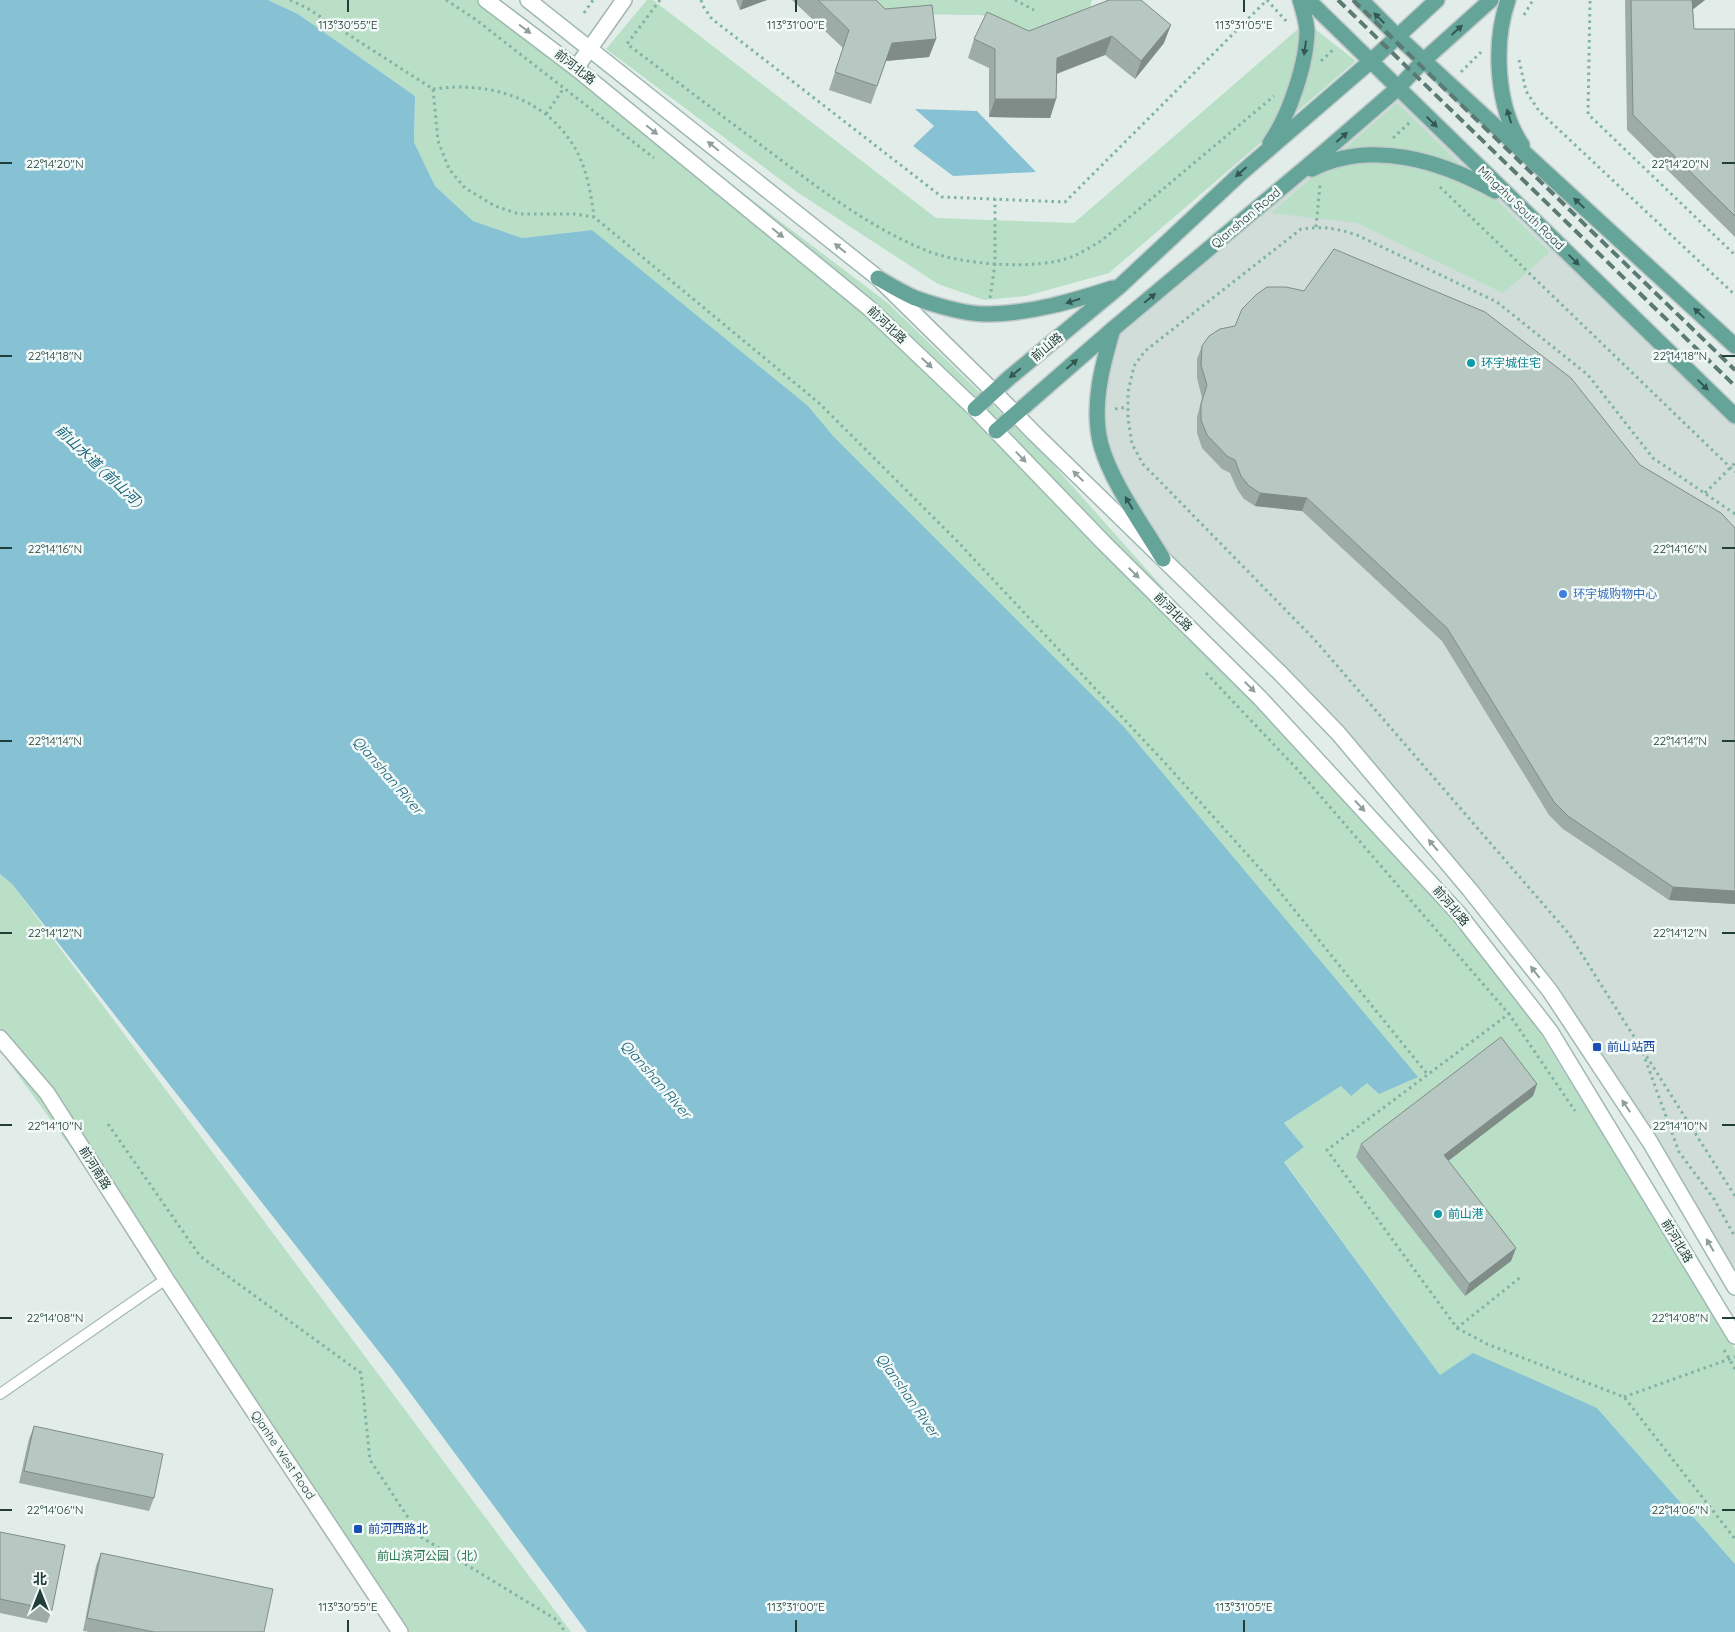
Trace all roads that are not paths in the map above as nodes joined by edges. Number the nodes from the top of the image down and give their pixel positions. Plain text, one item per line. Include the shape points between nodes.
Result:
1 (486, 0) edge
2 (528, 0) edge
3 (624, 0) edge
4 (1300, 0) edge
5 (1308, 0) edge
6 (1361, 0) edge
7 (1437, 0) edge
8 (1491, 0) edge
9 (1508, 0) edge
10 (1397, 36) junction
11 (588, 48) junction
12 (1424, 60) junction
13 (1371, 61) junction
14 (576, 68) junction
15 (1398, 88) junction
16 (1262, 155) junction
17 (1531, 159) junction
18 (1291, 180) junction
19 (1518, 205) junction
20 (878, 278) junction
21 (1120, 286) junction
22 (1113, 329) junction
23 (1735, 346) edge
24 (994, 392) junction
25 (975, 409) junction
26 (1015, 414) junction
27 (1735, 416) edge
28 (996, 431) junction
29 (1164, 559) junction
30 (0, 1038) edge
31 (166, 1279) junction
32 (1735, 1287) edge
33 (1735, 1336) edge
34 (0, 1394) edge
35 (400, 1632) edge

1 -> 14 main road, 前河北路
2 - 11 main road, 前河北路
3 - 11 main road
4 -> 16 main road via 1307,31 1301,67 1284,119
5 - 13 main road, Mingzhu South Road
10 -> 6 main road
7 - 10 main road
12 -> 8 main road, Qianshan Road
17 -> 9 main road via 1519,141 1504,100 1499,43
10 - 12 main road
10 - 13 main road
11 - 14 main road
20 -> 11 main road, 前河北路
12 - 15 main road, Qianshan Road
12 - 17 main road
13 - 15 main road, Mingzhu South Road
13 - 16 main road
14 -> 25 main road, 前河北路 via 868,308
18 -> 15 main road, Qianshan Road
15 -> 19 main road, Mingzhu South Road
16 -> 21 main road
23 -> 17 main road
18 - 19 main road via 1322,164 1355,156 1409,157 1462,174
22 -> 18 main road, Qianshan Road
19 -> 27 main road, Mingzhu South Road
21 -> 20 main road via 1061,304 988,314 914,298
20 - 24 main road, 前河北路
21 -> 24 main road, 前山路
26 -> 22 main road, Qianshan Road
29 -> 22 main road via 1114,478 1101,445 1097,412 1099,383
24 - 25 main road, 前山路
24 - 26 main road, 前河北路
25 - 28 main road, 前河北路
26 - 28 main road, Qianshan Road
29 -> 26 main road, 前河北路
28 -> 33 main road, 前河北路 via 1260,698 1459,914 1550,1031
32 -> 29 main road, 前河北路 via 1650,1142 1550,991 1338,733
30 - 31 main road, 前河南路 via 48,1092
31 - 34 lane
31 - 35 main road, Qianhe West Road

